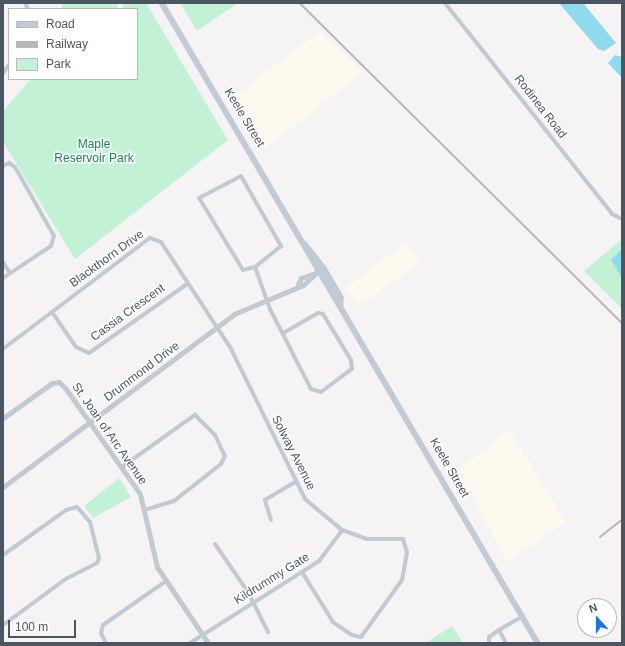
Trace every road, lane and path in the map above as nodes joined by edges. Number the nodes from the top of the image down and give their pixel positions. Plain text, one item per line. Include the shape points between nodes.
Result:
1 (162, 3) edge
2 (445, 3) edge
3 (3, 166) edge
4 (622, 219) edge
5 (305, 244) junction
6 (3, 262) edge
7 (254, 267) junction
8 (324, 268) junction
9 (318, 272) junction
10 (10, 273) junction
11 (3, 278) edge
12 (187, 284) junction
13 (267, 299) junction
14 (341, 305) junction
15 (52, 312) junction
16 (216, 329) junction
17 (284, 333) junction
18 (3, 350) edge
19 (3, 418) edge
20 (90, 425) junction
21 (122, 467) junction
22 (295, 482) junction
23 (3, 487) edge
24 (145, 510) junction
25 (271, 520) dead end
26 (342, 530) junction
27 (215, 544) dead end
28 (3, 555) edge
29 (302, 572) junction
30 (166, 581) junction
31 (254, 602) junction
32 (523, 616) junction
33 (3, 625) edge
34 (498, 630) junction
35 (268, 632) dead end
36 (204, 635) junction
37 (106, 643) edge
38 (190, 643) edge
39 (208, 643) edge
40 (489, 643) edge
41 (506, 643) edge
42 (538, 643) edge

1 - 5 main road, Keele Street
2 - 4 street, Rodinea Road via 612,214
3 - 10 street via 9,164 15,167 54,236 51,246
5 - 8 main road, Keele Street
5 - 9 main road, Keele Street
6 - 10 street
7 - 7 street via 277,252 280,241 241,176 235,177 199,198 239,268
7 - 13 street
8 - 9 street, Drummond Drive
8 - 14 main road, Keele Street via 341,298
9 - 13 street, Drummond Drive via 301,278 298,284
9 - 14 main road, Keele Street via 335,302
10 - 11 street
12 - 15 street, Cassia Crescent via 89,354 76,347
12 - 15 street, Blackthorn Drive via 161,242 150,238
12 - 16 street, Blackthorn Drive
13 - 16 street, Drummond Drive via 234,314
13 - 17 street
14 - 32 main road, Keele Street
15 - 18 street, Blackthorn Drive
16 - 20 street, Drummond Drive
16 - 22 street, Solway Avenue via 230,347
17 - 17 street via 315,393 352,369 352,360 323,314 318,313
19 - 20 street, St. Joan of Arc Avenue via 40,390 59,382
20 - 21 street, St. Joan of Arc Avenue
20 - 23 street, Drummond Drive
21 - 24 street, St. Joan of Arc Avenue via 140,494
21 - 24 street via 195,415 215,435 225,456 221,464 174,501
22 - 25 street via 265,500
22 - 26 street, Solway Avenue via 310,505
24 - 30 street, St. Joan of Arc Avenue via 154,559
26 - 29 street, Kildrummy Gate via 327,554
26 - 29 street, Solway Avenue via 367,539 403,539 407,552 402,580 363,635 352,635 333,622
27 - 31 street
28 - 33 street via 66,510 77,507 90,522 99,558 97,563 67,578
29 - 31 street, Kildrummy Gate
30 - 36 street, St. Joan of Arc Avenue
30 - 37 street via 103,625 101,633
31 - 35 street
31 - 36 street, Kildrummy Gate
32 - 34 street
32 - 42 main road, Keele Street
34 - 40 street via 489,636
34 - 41 street
36 - 38 street, Kildrummy Gate
36 - 39 street, St. Joan of Arc Avenue

